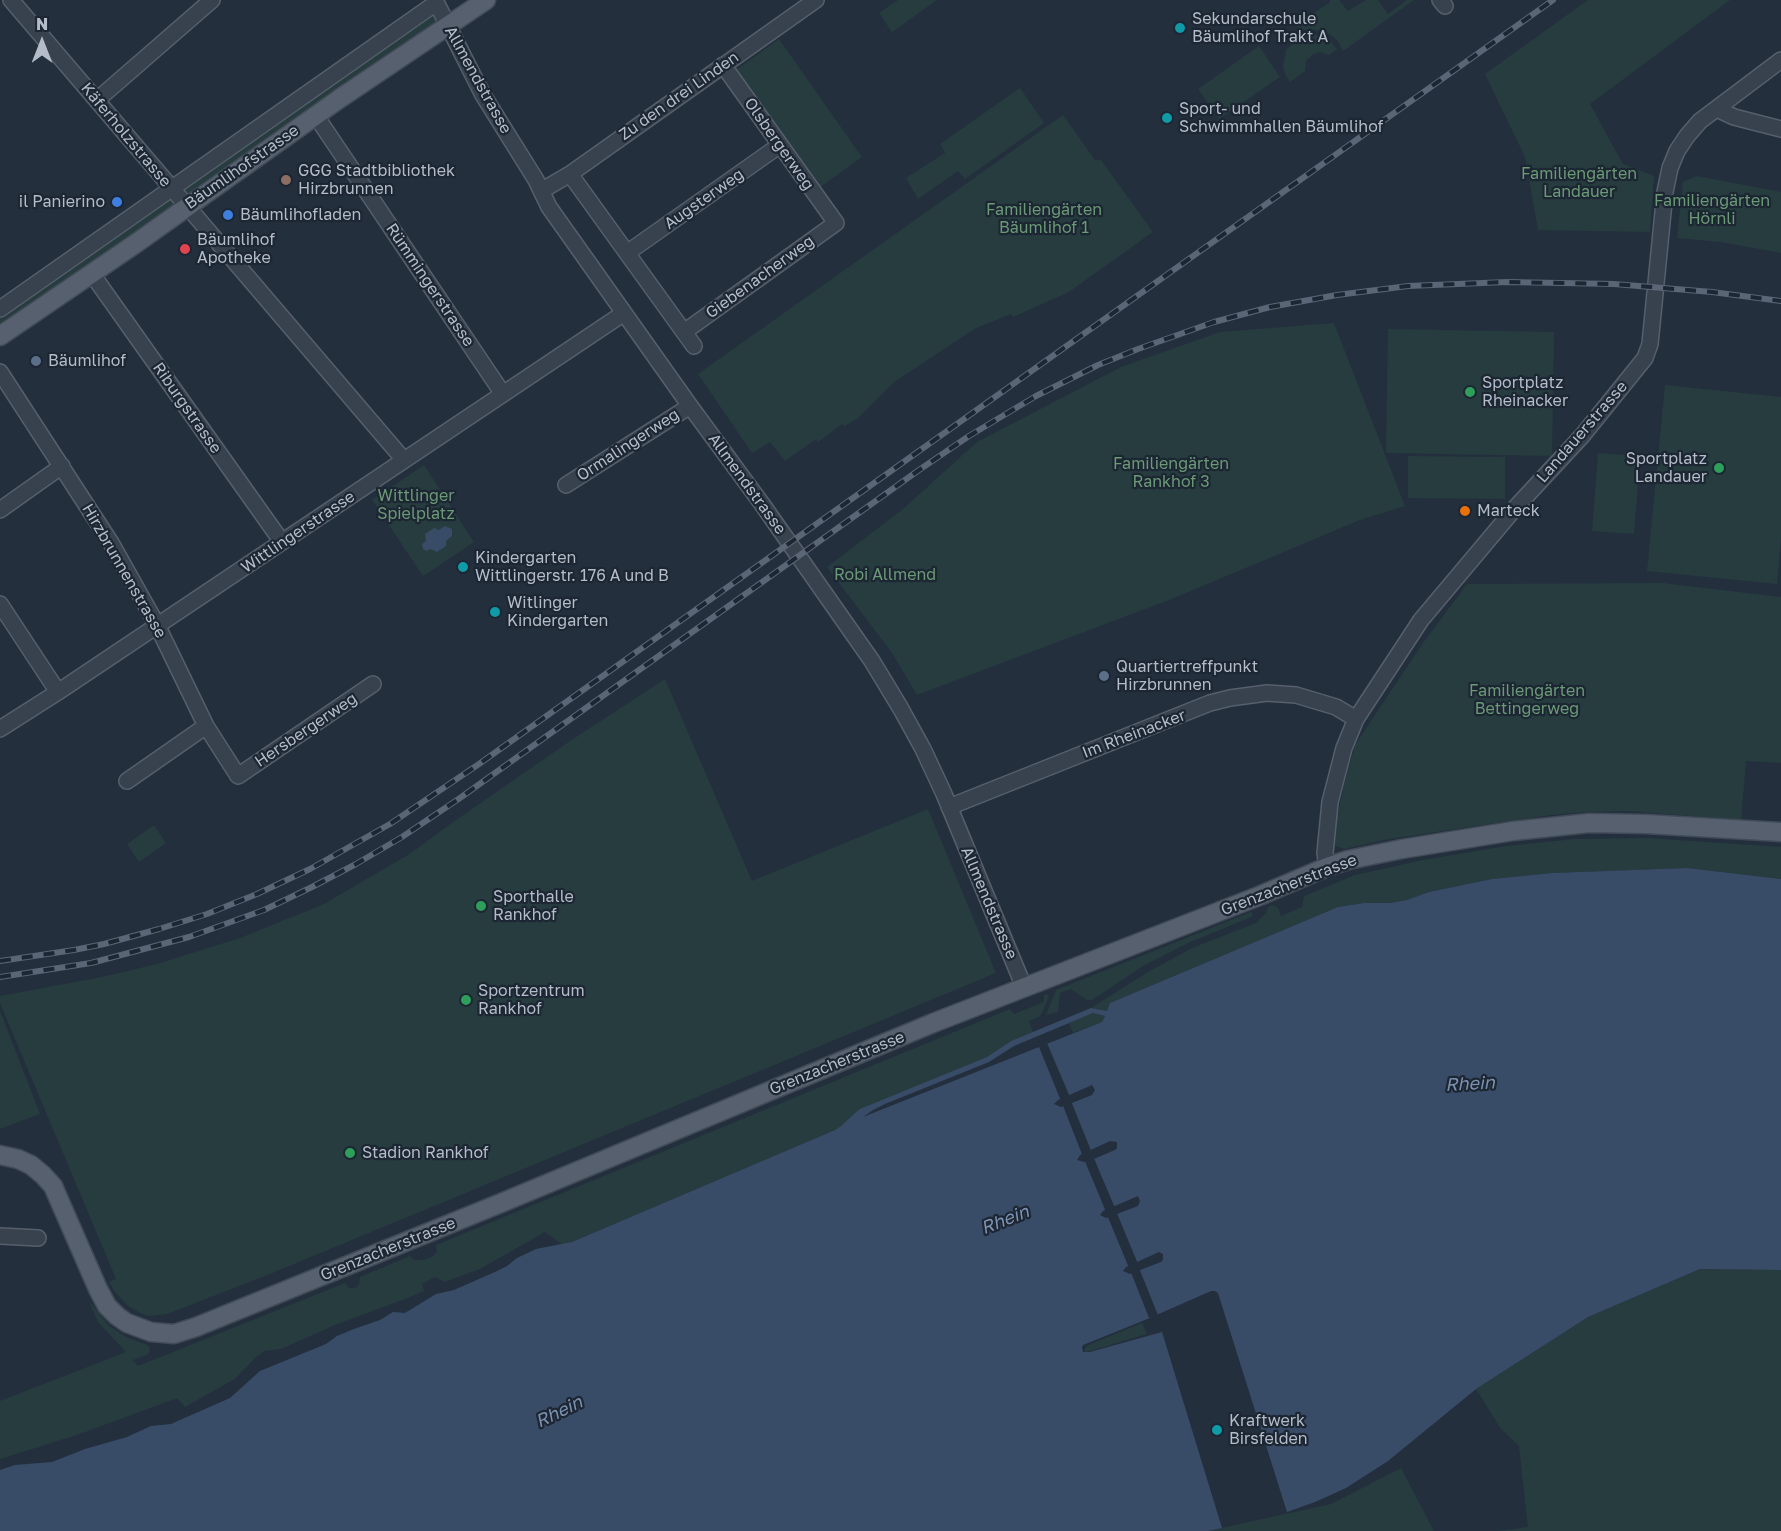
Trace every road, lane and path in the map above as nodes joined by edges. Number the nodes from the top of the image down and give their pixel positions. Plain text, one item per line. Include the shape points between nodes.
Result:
1 (212, 0) edge
2 (486, 0) edge
3 (816, 0) edge
4 (17, 2) edge
5 (436, 2) edge
6 (448, 26) junction
7 (1781, 60) edge
8 (723, 65) junction
9 (97, 100) junction
10 (1717, 109) junction
11 (316, 116) junction
12 (1781, 129) edge
13 (780, 145) junction
14 (570, 174) junction
15 (171, 188) junction
16 (541, 191) junction
17 (187, 207) junction
18 (836, 223) joint
19 (627, 253) junction
20 (92, 274) junction
21 (0, 309) edge
22 (624, 313) junction
23 (684, 332) junction
24 (0, 336) edge
25 (694, 346) dead end
26 (0, 372) edge
27 (503, 394) junction
28 (690, 406) junction
29 (404, 460) junction
30 (62, 466) junction
31 (566, 484) dead end
32 (0, 510) edge
33 (282, 542) junction
34 (0, 604) edge
35 (157, 625) junction
36 (373, 684) dead end
37 (58, 692) junction
38 (1356, 719) junction
39 (206, 726) junction
40 (0, 729) edge
41 (238, 776) joint
42 (127, 781) dead end
43 (949, 807) junction
44 (1781, 832) edge
45 (1327, 867) junction
46 (1024, 987) junction
47 (0, 1155) edge
48 (0, 1236) edge
49 (38, 1238) dead end

1 - 9 street
2 - 6 main road, Bäumlihofstrasse
3 - 8 street, Zu den drei Linden
4 - 9 street, Käferholzstrasse
5 - 6 street, Allmendstrasse
5 - 15 street, Bäumlihofstrasse
6 - 11 main road, Bäumlihofstrasse
6 - 16 street, Allmendstrasse
7 - 10 street, Landauerstrasse
8 - 13 street, Olsbergerweg
8 - 14 street, Zu den drei Linden
9 - 15 street, Käferholzstrasse
10 - 12 street
10 - 38 street, Landauerstrasse via 1687,136 1670,168 1650,345 1645,358 1421,620
11 - 17 main road, Bäumlihofstrasse
11 - 27 street, Rümmingerstrasse
13 - 18 street, Olsbergerweg
13 - 19 street, Augsterweg
14 - 16 street, Zu den drei Linden
14 - 19 street
15 - 17 street, Käferholzstrasse
15 - 21 street, Bäumlihofstrasse
16 - 22 street, Allmendstrasse
17 - 20 main road, Bäumlihofstrasse
17 - 29 street, Käferholzstrasse
18 - 23 street, Giebenacherweg
19 - 23 street
20 - 24 main road, Bäumlihofstrasse
20 - 33 street, Riburgstrasse
22 - 27 street, Wittlingerstrasse
22 - 28 street, Allmendstrasse
23 - 25 street
26 - 30 street, Hirzbrunnenstrasse
27 - 29 street, Wittlingerstrasse
28 - 31 street, Ormalingerweg
28 - 43 street, Allmendstrasse via 872,661 917,739
29 - 33 street, Wittlingerstrasse
30 - 32 street
30 - 35 street, Hirzbrunnenstrasse
33 - 35 street, Wittlingerstrasse
34 - 37 street
35 - 37 street, Wittlingerstrasse
35 - 39 street, Hirzbrunnenstrasse
36 - 41 street, Hersbergerweg
37 - 40 street, Wittlingerstrasse
38 - 43 street, Im Rheinacker via 1336,707 1296,695 1267,693 1230,698
38 - 45 street, Landauerstrasse via 1330,802
39 - 41 street, Hirzbrunnenstrasse
39 - 42 street
43 - 46 street, Allmendstrasse
44 - 45 main road, Grenzacherstrasse via 1635,823 1580,824 1402,849
45 - 46 main road, Grenzacherstrasse
46 - 47 main road, Grenzacherstrasse via 174,1334 151,1332 127,1323 107,1306 53,1186 31,1165
48 - 49 street

